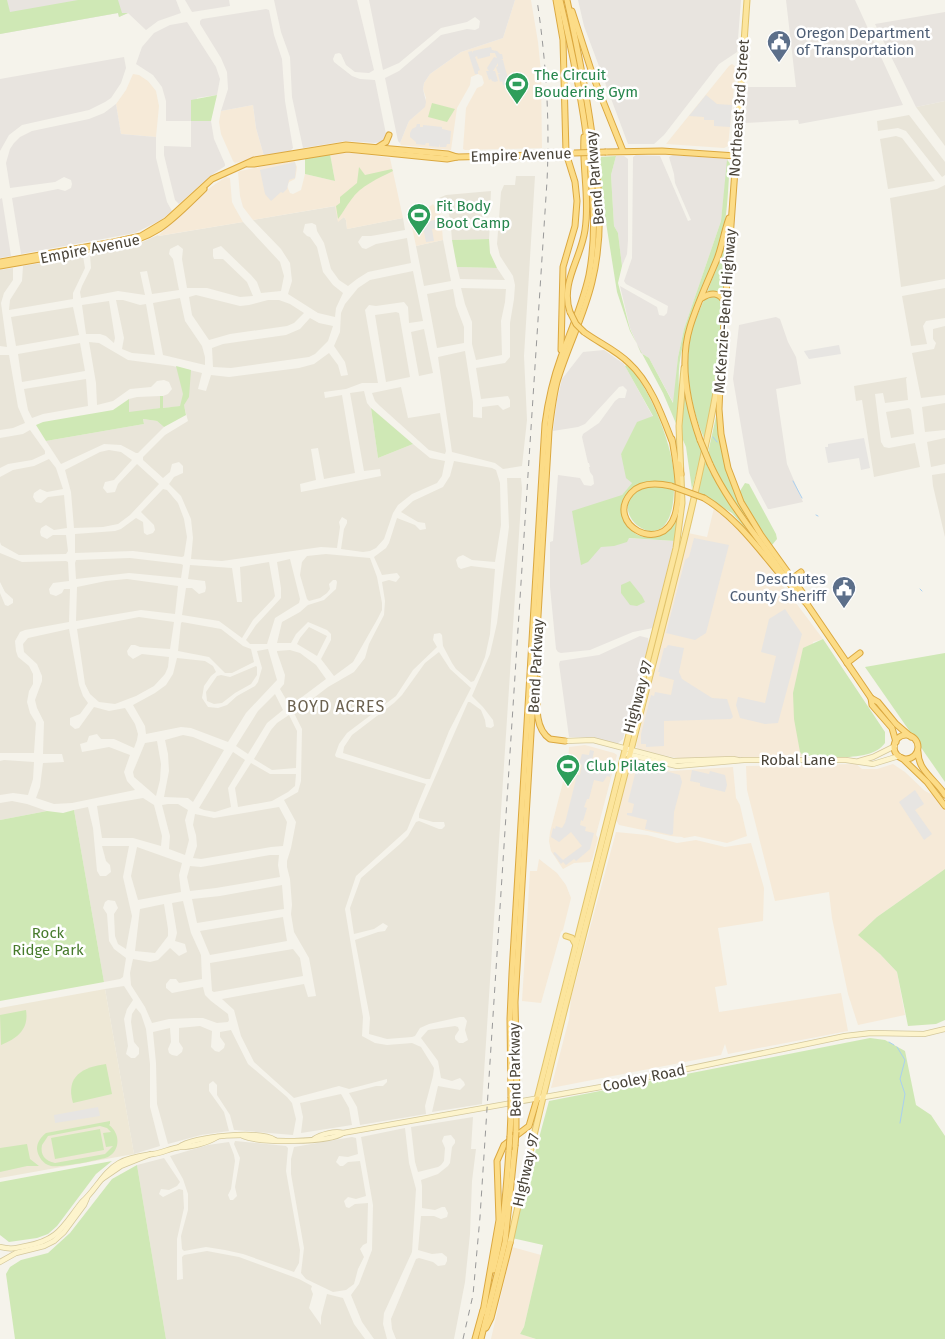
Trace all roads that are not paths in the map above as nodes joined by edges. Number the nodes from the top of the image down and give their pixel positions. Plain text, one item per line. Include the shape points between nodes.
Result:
1 (556, 0) edge
2 (560, 0) edge
3 (568, 0) edge
4 (747, 0) edge
5 (585, 124) junction
6 (389, 135) dead end
7 (378, 147) junction
8 (323, 150) junction
9 (623, 151) junction
10 (566, 154) junction
11 (736, 156) junction
12 (457, 157) junction
13 (248, 164) junction
14 (730, 216) junction
15 (0, 264) edge
16 (701, 298) junction
17 (725, 304) junction
18 (686, 347) junction
19 (561, 357) junction
20 (721, 363) junction
21 (672, 439) junction
22 (680, 474) junction
23 (801, 572) dead end
24 (793, 578) junction
25 (666, 588) junction
26 (797, 595) junction
27 (807, 604) junction
28 (660, 636) junction
29 (537, 646) junction
30 (860, 653) dead end
31 (847, 663) junction
32 (872, 698) junction
33 (911, 737) junction
34 (565, 741) joint
35 (895, 744) junction
36 (624, 750) junction
37 (918, 750) junction
38 (631, 753) junction
39 (900, 757) junction
40 (858, 762) junction
41 (945, 795) edge
42 (945, 806) edge
43 (566, 936) dead end
44 (576, 945) junction
45 (945, 1029) edge
46 (514, 1097) junction
47 (543, 1098) junction
48 (537, 1099) junction
49 (514, 1112) junction
50 (87, 1198) junction
51 (510, 1243) joint
52 (0, 1247) edge
53 (0, 1262) edge
54 (483, 1312) junction
55 (479, 1338) edge

1 - 10 highway via 563,40
2 - 5 highway, Bend Parkway
3 - 9 highway via 593,76
3 - 29 highway, Bend Parkway via 590,114 600,226 593,281 558,382 552,410
4 - 11 main road, Northeast 3rd Street
5 - 19 highway, Bend Parkway via 592,183 593,247 582,302
5 - 21 highway, bridge via 586,223 566,301 576,324 584,332 635,369
6 - 7 highway via 386,142
7 - 8 highway, Empire Avenue via 342,145
7 - 12 highway, Empire Avenue
8 - 12 highway, Empire Avenue
8 - 13 highway, Empire Avenue
8 - 13 highway, Empire Avenue via 254,160
9 - 10 highway, Empire Avenue, bridge
9 - 11 highway, Empire Avenue
10 - 12 highway, Empire Avenue, bridge
10 - 19 highway via 578,209 563,267
11 - 14 highway, Northeast 3rd Street
13 - 15 highway, Empire Avenue via 209,181 164,223 141,236
14 - 16 highway, McKenzie-Bend Highway via 720,252
14 - 17 highway, McKenzie-Bend Highway
16 - 17 highway via 716,294
16 - 18 highway, McKenzie-Bend Highway
17 - 20 highway, McKenzie-Bend Highway
18 - 22 main road, Highway 97 via 681,384
18 - 26 highway, McKenzie-Bend Highway, bridge via 687,392 692,418 710,464 732,505
19 - 46 highway, Bend Parkway via 548,400 545,424 512,973 510,1019
20 - 24 highway, McKenzie-Bend Highway via 720,421 725,458 736,492
20 - 28 main road, Highway 97 via 682,552
21 - 22 highway
21 - 26 highway, bridge via 677,483 677,506 670,525 658,533 647,535 634,530 628,523 625,504 630,494 649,484 671,486 704,498 739,526
22 - 25 main road, Highway 97 via 680,529
23 - 24 highway
24 - 27 highway, McKenzie-Bend Highway
25 - 28 main road
25 - 36 main road, Highway 97
26 - 27 highway, McKenzie-Bend Highway
27 - 31 highway, McKenzie-Bend Highway
28 - 38 main road, Highway 97
29 - 34 highway via 539,724 550,739
29 - 46 highway, Bend Parkway via 515,1002
30 - 31 highway
31 - 32 highway, McKenzie-Bend Highway
32 - 33 highway, McKenzie-Bend Highway
32 - 35 highway, McKenzie-Bend Highway via 872,705 892,728
33 - 35 highway via 900,737
33 - 37 highway via 917,742
34 - 36 main road, Robal Lane via 590,740
35 - 39 highway
35 - 40 main road, Robal Lane via 873,758
36 - 38 main road, Robal Lane
36 - 44 main road, Highway 97
37 - 39 highway via 913,757
37 - 41 highway via 920,765
38 - 40 main road, Robal Lane via 677,766 739,761
38 - 47 main road, Highway 97
39 - 40 main road, Robal Lane via 873,764
39 - 42 highway via 927,782
43 - 44 main road via 572,938
44 - 48 main road, Highway 97
45 - 47 main road, Cooley Road via 924,1034 845,1036
46 - 49 highway, Bend Parkway, bridge
47 - 48 main road, Cooley Road
47 - 51 main road, HIghway 97
48 - 50 main road, Cooley Road via 343,1134 338,1132 314,1139 275,1140 256,1135 202,1139 121,1166 102,1179
48 - 54 highway via 529,1126 504,1145 496,1161 499,1220
49 - 54 highway, Bend Parkway, bridge via 505,1211
49 - 55 highway, Bend Parkway, bridge via 516,1132 505,1242
50 - 52 main road, Cooley Road via 57,1234 46,1241 12,1250
50 - 53 main road, Cooley Road via 54,1241 16,1253
51 - 55 highway via 491,1318
52 - 53 main road via 3,1254
54 - 55 highway

